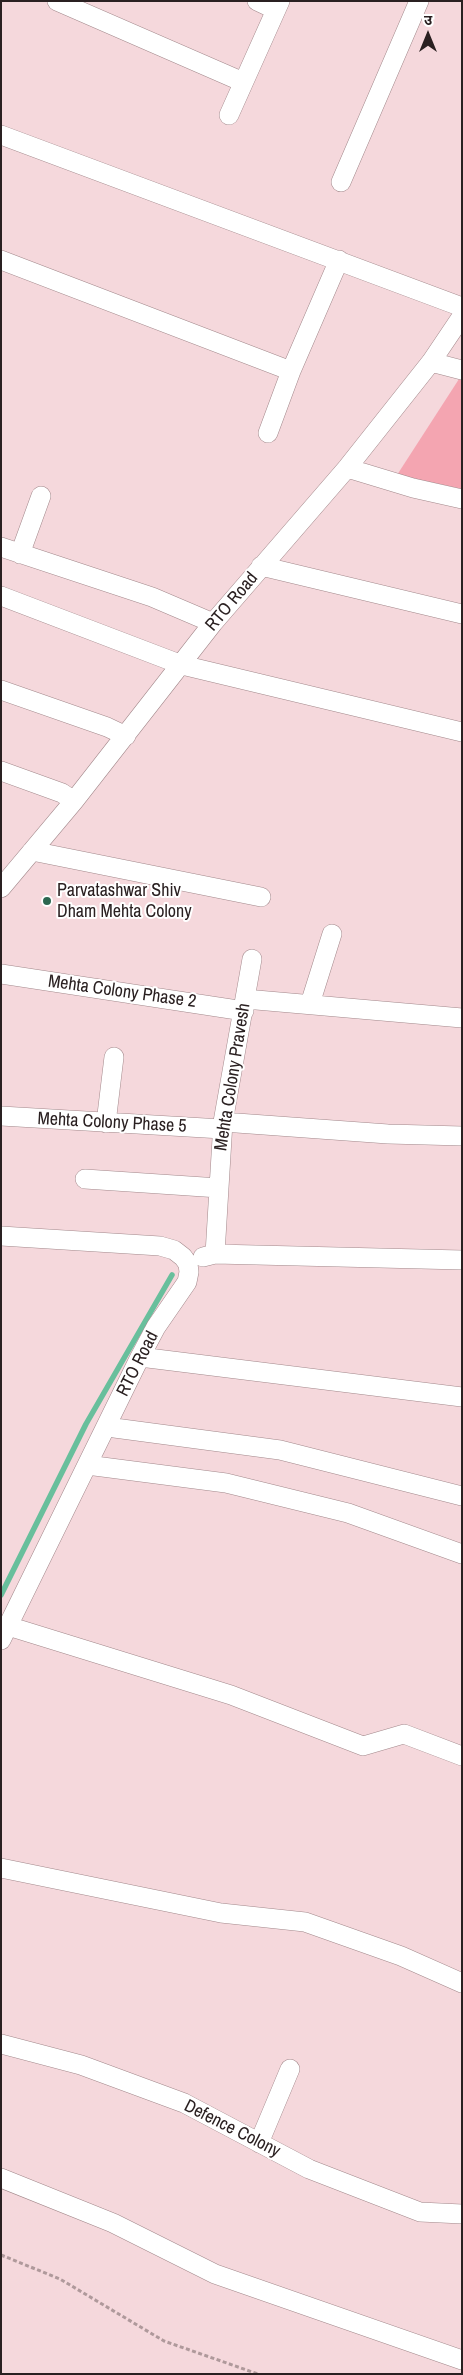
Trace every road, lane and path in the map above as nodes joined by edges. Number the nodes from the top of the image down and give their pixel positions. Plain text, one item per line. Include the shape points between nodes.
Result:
1 (57, 1) edge
2 (257, 1) edge
3 (419, 1) edge
4 (278, 6) edge
5 (94, 9) edge
6 (243, 82) junction
7 (229, 115) dead end
8 (1, 135) edge
9 (341, 182) dead end
10 (1, 260) edge
11 (339, 260) junction
12 (462, 307) edge
13 (462, 316) edge
14 (455, 337) edge
15 (431, 362) junction
16 (462, 370) edge
17 (291, 371) junction
18 (268, 433) dead end
19 (347, 468) junction
20 (41, 496) dead end
21 (462, 499) edge
22 (1, 547) edge
23 (20, 554) junction
24 (261, 566) junction
25 (1, 596) edge
26 (462, 614) edge
27 (213, 623) junction
28 (182, 664) junction
29 (1, 690) edge
30 (462, 732) edge
31 (126, 736) junction
32 (1, 771) edge
33 (74, 801) junction
34 (32, 851) junction
35 (1, 888) edge
36 (261, 897) dead end
37 (332, 934) dead end
38 (252, 960) dead end
39 (1, 974) edge
40 (310, 1004) junction
41 (245, 1005) junction
42 (462, 1018) edge
43 (114, 1057) dead end
44 (1, 1116) edge
45 (106, 1123) junction
46 (223, 1125) junction
47 (462, 1136) edge
48 (86, 1179) dead end
49 (218, 1188) junction
50 (1, 1236) edge
51 (215, 1254) junction
52 (462, 1260) edge
53 (188, 1264) junction
54 (140, 1357) junction
55 (462, 1397) edge
56 (107, 1426) junction
57 (87, 1465) junction
58 (462, 1496) edge
59 (462, 1554) edge
60 (4, 1633) edge
61 (462, 1756) edge
62 (1, 1868) edge
63 (462, 1983) edge
64 (1, 2044) edge
65 (290, 2069) dead end
66 (259, 2143) junction
67 (1, 2178) edge
68 (462, 2214) edge
69 (1, 2255) edge
70 (462, 2360) edge
71 (258, 2374) edge

1 - 5 street
2 - 4 street
3 - 9 street
4 - 6 street
5 - 6 street
6 - 7 street
8 - 11 street
10 - 17 street
11 - 12 street
11 - 17 street
13 - 14 street, RTO Road
14 - 15 street, RTO Road
15 - 16 street
15 - 19 street, RTO Road
17 - 18 street
19 - 21 street
19 - 24 street, RTO Road
20 - 23 street
22 - 23 street
23 - 27 street via 152,597
24 - 26 street
24 - 27 street, RTO Road
25 - 28 street
27 - 28 street, RTO Road
28 - 30 street
28 - 31 street, RTO Road
29 - 31 street
31 - 33 street, RTO Road
32 - 33 street via 62,793
33 - 34 street, RTO Road
34 - 35 street, RTO Road
34 - 36 street
37 - 40 street
38 - 41 street, Mehta Colony Pravesh
39 - 41 street, Mehta Colony Phase 2
40 - 41 street, Mehta Colony Phase 2
40 - 42 street, Mehta Colony Phase 2
41 - 46 street, Mehta Colony Pravesh
43 - 45 street
44 - 45 street, Mehta Colony Phase 5
45 - 46 street, Mehta Colony Phase 5
46 - 47 street, Mehta Colony Phase 5
46 - 49 street, Mehta Colony Pravesh
48 - 49 street
49 - 51 street, Mehta Colony Pravesh
50 - 53 street via 146,1243 174,1250
51 - 52 street
51 - 53 street
53 - 54 street, RTO Road via 187,1282
54 - 55 street
54 - 56 street, RTO Road
56 - 57 street, RTO Road
56 - 58 street via 280,1450
57 - 59 street via 226,1483 348,1514
57 - 60 street, RTO Road
60 - 61 street via 231,1695 363,1746 404,1734
62 - 63 street via 221,1913 305,1922 401,1956
64 - 66 street, Defence Colony via 81,2065 184,2103
65 - 66 street
66 - 68 street, Defence Colony via 309,2169 420,2212
67 - 70 street via 114,2223 215,2274
69 - 71 path via 60,2279 164,2341

